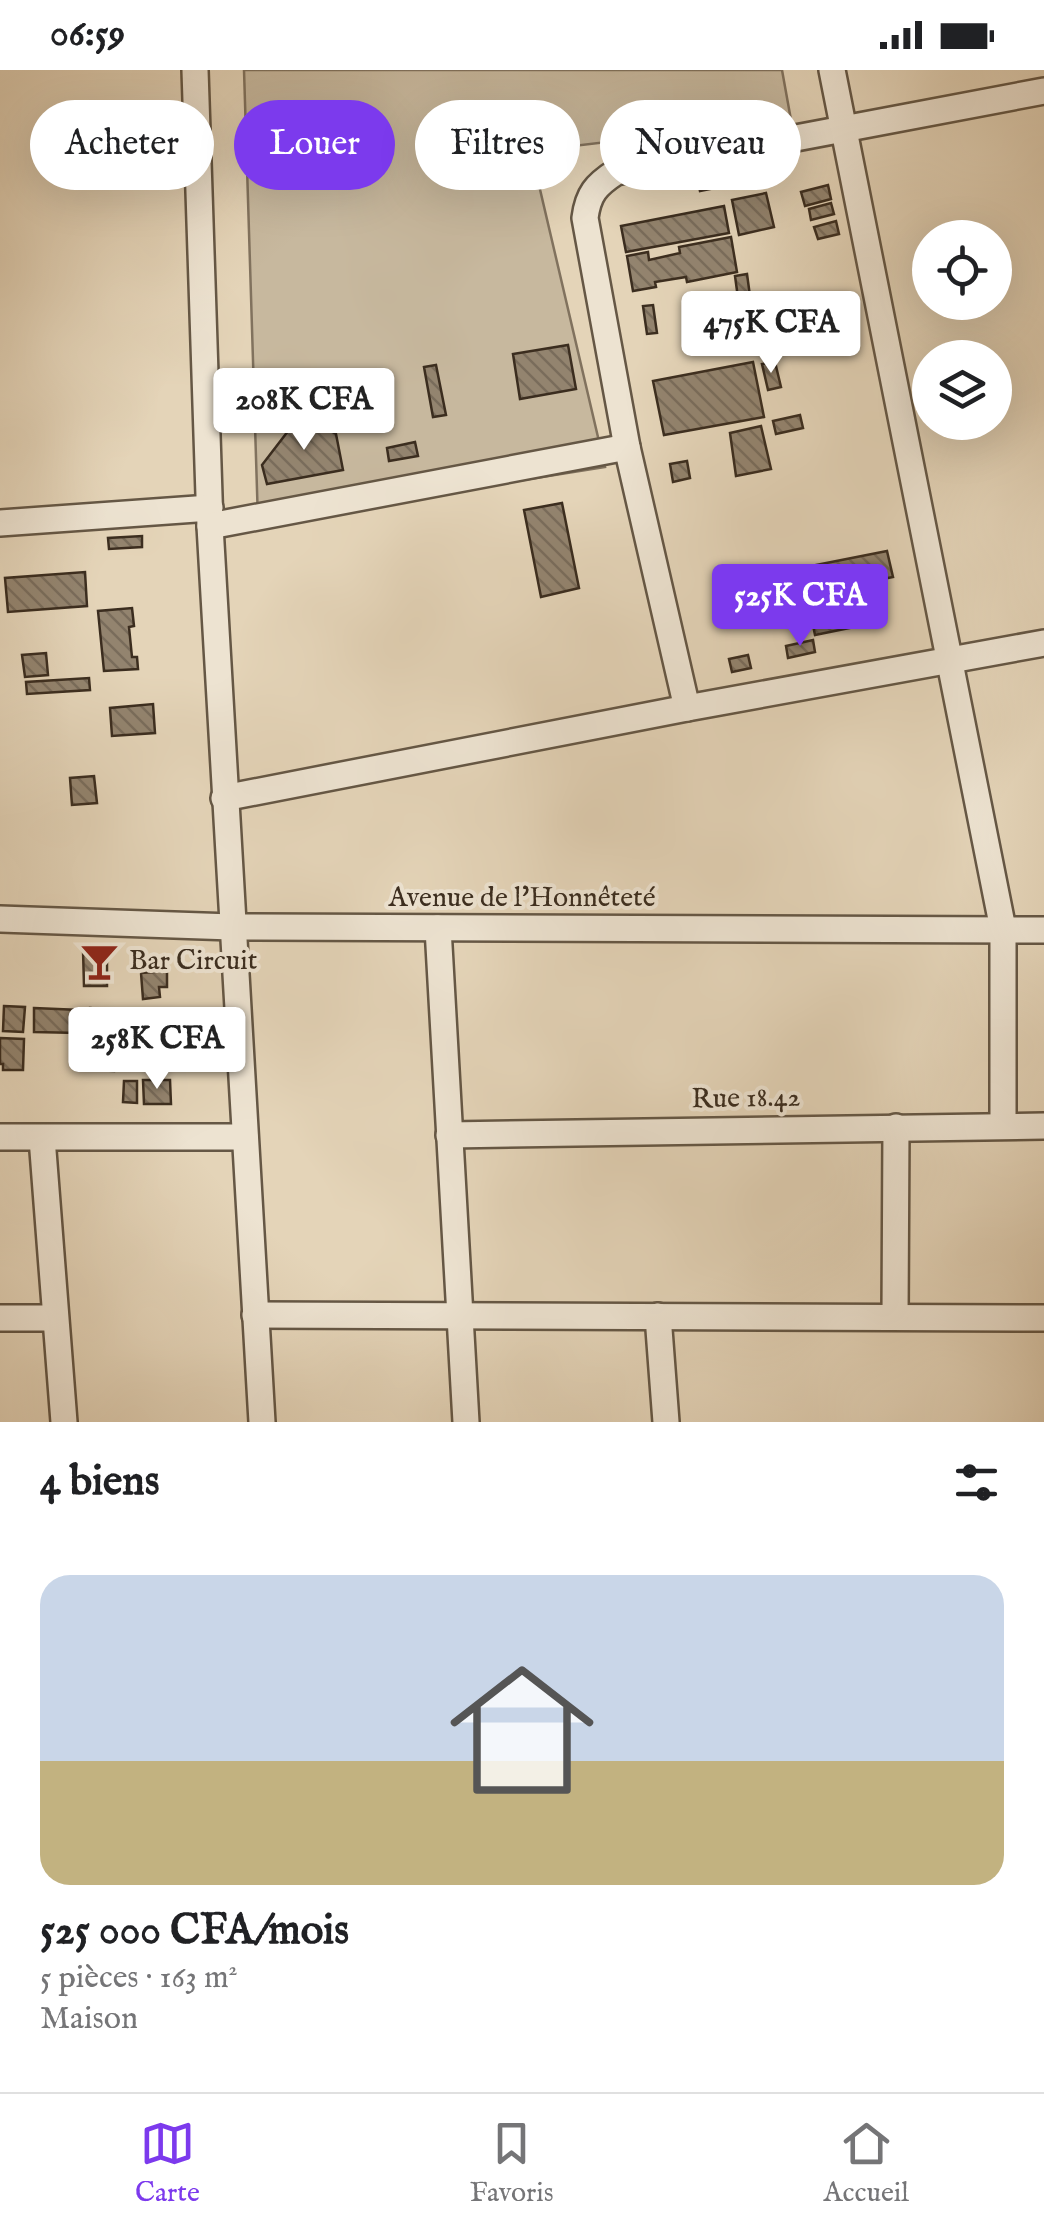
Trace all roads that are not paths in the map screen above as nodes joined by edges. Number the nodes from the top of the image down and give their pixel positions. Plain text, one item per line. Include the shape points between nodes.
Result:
1 (195, 70) edge
2 (832, 70) edge
3 (1044, 91) edge
4 (843, 128) junction
5 (627, 447) junction
6 (210, 517) junction
7 (0, 523) edge
8 (1044, 643) edge
9 (949, 660) junction
10 (688, 708) junction
11 (224, 798) junction
12 (0, 919) edge
13 (232, 927) junction
14 (438, 928) junction
15 (1003, 929) junction
16 (1044, 930) edge
17 (896, 1126) junction
18 (1003, 1126) junction
19 (1044, 1126) edge
20 (244, 1136) junction
21 (449, 1136) junction
22 (0, 1137) edge
23 (42, 1138) junction
24 (461, 1314) junction
25 (255, 1316) junction
26 (658, 1316) junction
27 (895, 1317) junction
28 (0, 1318) edge
29 (54, 1318) junction
30 (1044, 1318) edge
31 (64, 1422) edge
32 (262, 1422) edge
33 (466, 1422) edge
34 (666, 1422) edge

1 - 6 street
2 - 4 street
3 - 4 street
4 - 5 street via 616,172 587,198 585,218
4 - 9 street
5 - 6 street
5 - 10 street
6 - 7 street
6 - 11 street
8 - 9 street
9 - 10 street
9 - 15 street
10 - 11 street
11 - 13 street
12 - 13 street, Avenue de l'Honnêteté
13 - 14 street, Avenue de l'Honnêteté
13 - 20 street
14 - 15 street, Avenue de l'Honnêteté
14 - 21 street
15 - 16 street, Avenue de l'Honnêteté
15 - 18 street
17 - 18 street, Rue 18.42
17 - 21 street, Rue 18.42
17 - 27 street
18 - 19 street, Rue 18.42
20 - 23 street
20 - 25 street
21 - 24 street
22 - 23 street
23 - 29 street
24 - 25 street
24 - 26 street
24 - 33 street
25 - 32 street
26 - 27 street
26 - 34 street
27 - 30 street
28 - 29 street
29 - 31 street

